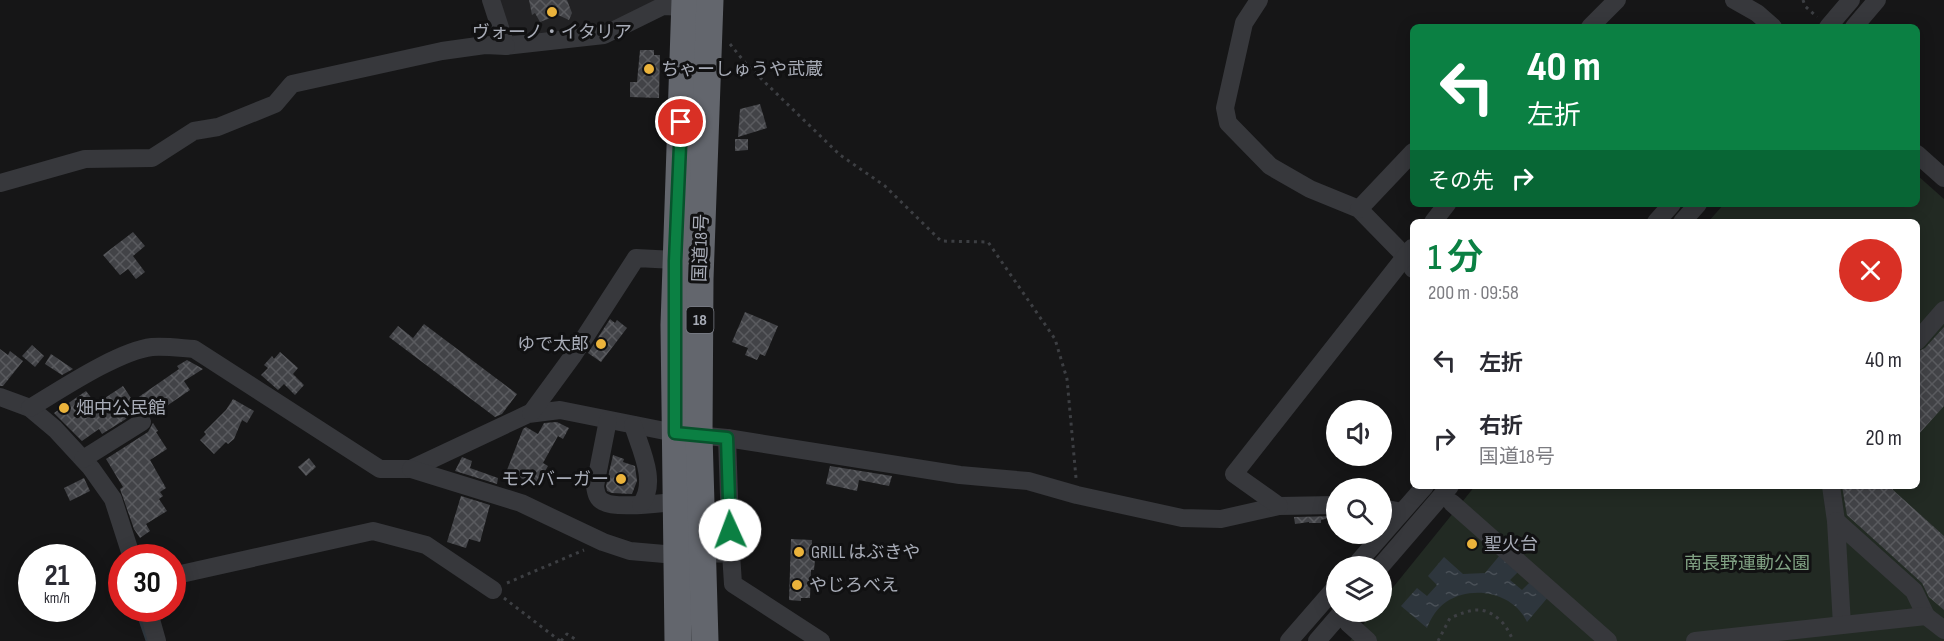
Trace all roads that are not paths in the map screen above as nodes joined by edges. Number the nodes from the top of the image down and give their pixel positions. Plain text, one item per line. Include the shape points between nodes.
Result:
1 (492, 0) edge
2 (1259, 0) edge
3 (1617, 0) edge
4 (1734, 0) edge
5 (1851, 0) edge
6 (1877, 0) edge
7 (693, 2) edge
8 (1593, 24) edge
9 (1770, 24) edge
10 (1824, 24) edge
11 (1857, 24) edge
12 (506, 46) junction
13 (1410, 155) edge
14 (1920, 157) edge
15 (1944, 178) edge
16 (0, 183) edge
17 (1445, 207) edge
18 (1669, 207) edge
19 (1695, 207) edge
20 (1359, 209) junction
21 (1435, 219) edge
22 (1659, 219) edge
23 (1685, 219) edge
24 (1410, 258) edge
25 (675, 261) junction
26 (1944, 310) edge
27 (1920, 338) edge
28 (0, 397) edge
29 (30, 408) junction
30 (531, 413) junction
31 (608, 420) junction
32 (142, 422) dead end
33 (633, 424) junction
34 (687, 434) junction
35 (727, 438) junction
36 (83, 459) junction
37 (411, 469) junction
38 (1422, 489) edge
39 (1831, 489) edge
40 (1451, 495) edge
41 (675, 502) junction
42 (641, 504) junction
43 (1326, 505) edge
44 (1279, 506) junction
45 (1392, 510) edge
46 (1402, 512) junction
47 (1836, 521) junction
48 (127, 544) edge
49 (689, 554) junction
50 (731, 554) junction
51 (1364, 556) edge
52 (1391, 556) edge
53 (186, 573) edge
54 (493, 590) road end
55 (1326, 598) edge
56 (1926, 616) junction
57 (152, 622) edge
58 (1340, 622) edge
59 (1349, 622) edge
60 (1842, 625) junction
61 (1944, 630) edge
62 (157, 641) edge
63 (678, 641) edge
64 (705, 641) edge
65 (821, 641) edge
66 (1289, 641) edge
67 (1317, 641) edge
68 (1368, 641) edge
69 (1608, 641) edge
70 (1695, 641) edge

1 - 12 street
2 - 20 street via 1244,23 1225,108 1228,123 1270,166 1310,189
3 - 8 street
4 - 9 street
5 - 10 street
6 - 11 street
7 - 12 street via 663,6 604,35
7 - 25 highway, 国道18号 / 18
7 - 34 highway, 国道18号 / 18 via 700,279
12 - 16 street via 442,51 292,84 275,104 218,127 194,130 152,158 85,159
13 - 20 street
14 - 15 street
17 - 21 street
18 - 22 street
19 - 23 street
20 - 24 street
24 - 44 street via 1234,474
25 - 30 street via 636,258
25 - 34 highway, 国道18号 / 18
26 - 27 street
28 - 29 street
29 - 36 street
29 - 37 street via 130,353 150,347 194,349 380,468
30 - 31 street via 560,410
30 - 37 street
31 - 33 street
31 - 42 street via 596,495 614,505
32 - 36 street
33 - 34 street
33 - 42 street via 648,480 648,492
34 - 35 street
34 - 41 highway, 国道18号 / 18
34 - 49 highway, 国道18号 / 18
35 - 44 street via 1028,481 1182,518 1221,519
35 - 50 street
36 - 48 street via 113,499
37 - 49 street via 521,503 630,552
38 - 46 street
39 - 47 street
40 - 52 street
40 - 69 street
41 - 42 street
41 - 49 highway, 国道18号 / 18
43 - 44 street
45 - 46 street
46 - 51 street
47 - 56 street via 1914,591
47 - 60 street
49 - 50 street
49 - 63 highway, 国道18号 / 18
49 - 64 highway, 国道18号 / 18
50 - 65 street via 733,584
53 - 54 street via 373,531 426,545
55 - 66 street
56 - 60 street
56 - 61 street
57 - 62 street
58 - 67 street
59 - 68 street
60 - 70 street

